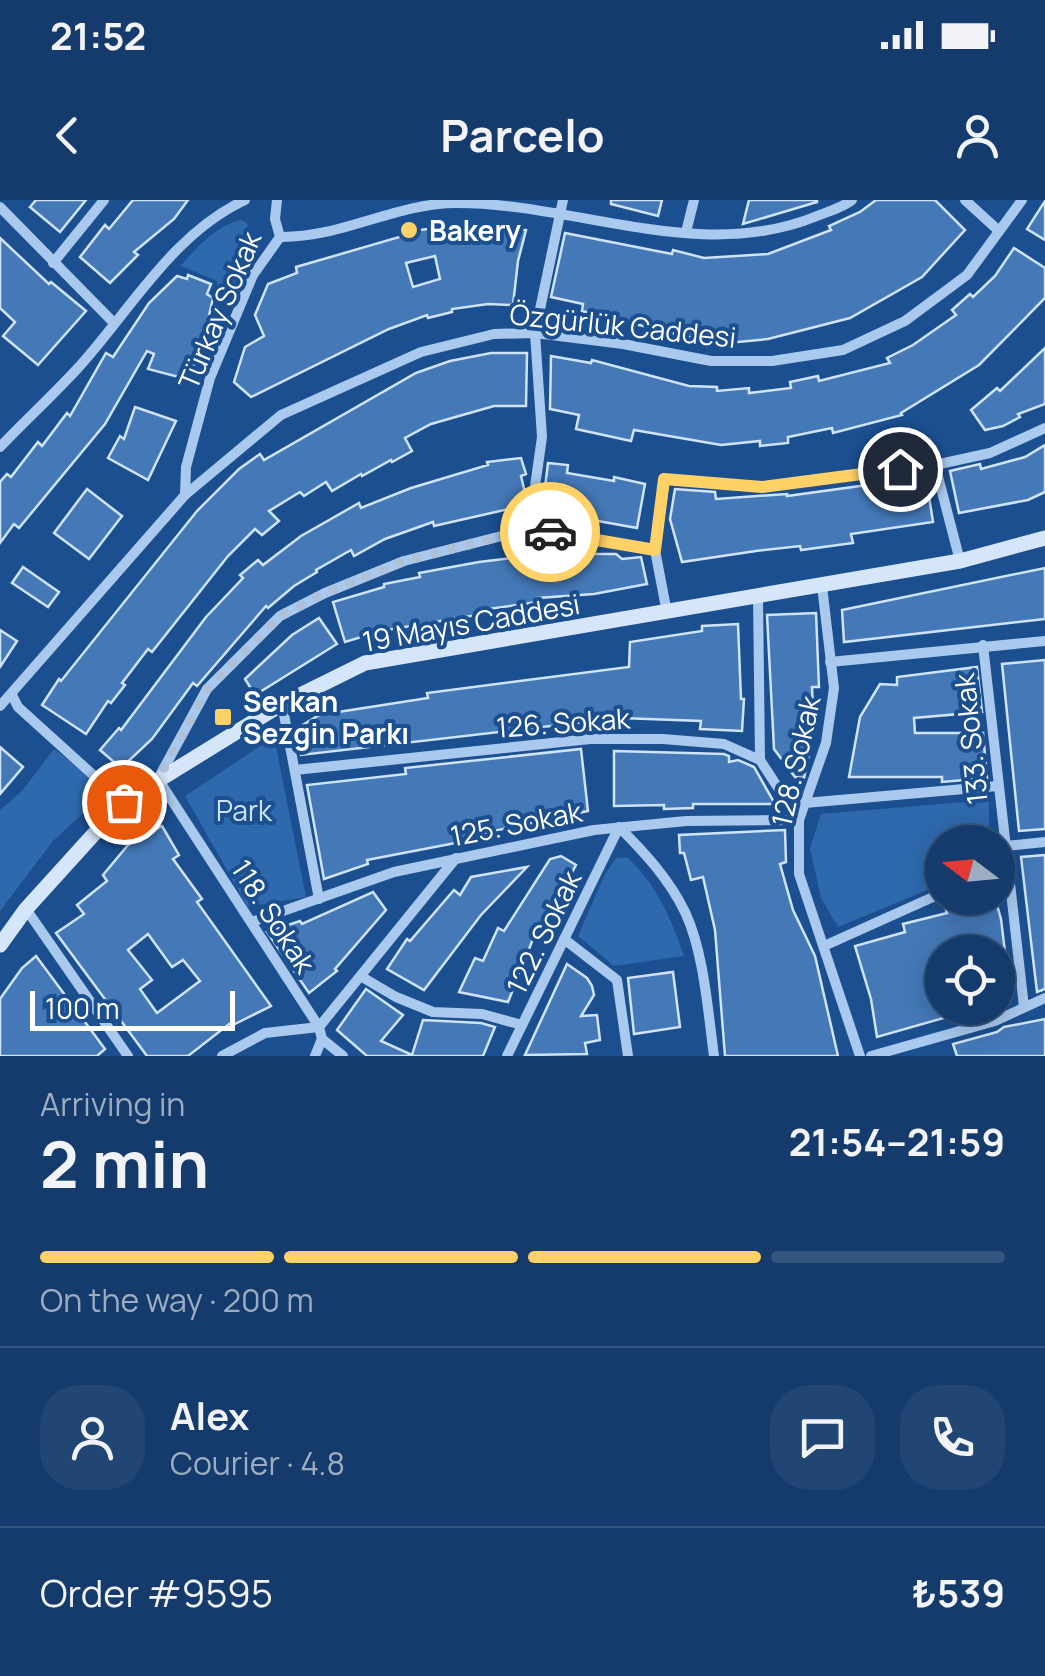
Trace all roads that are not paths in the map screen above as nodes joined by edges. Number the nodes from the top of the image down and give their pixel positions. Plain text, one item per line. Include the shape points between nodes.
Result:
1 (104, 200) edge
2 (246, 200) edge
3 (278, 200) edge
4 (563, 200) edge
5 (694, 200) edge
6 (852, 200) edge
7 (965, 200) edge
8 (1022, 200) edge
9 (433, 202) edge
10 (0, 206) edge
11 (560, 214) junction
12 (999, 231) junction
13 (686, 232) junction
14 (280, 237) junction
15 (53, 263) junction
16 (114, 324) junction
17 (535, 333) junction
18 (1045, 428) edge
19 (0, 446) edge
20 (935, 464) junction
21 (186, 495) junction
22 (530, 529) junction
23 (1045, 538) edge
24 (655, 550) junction
25 (960, 562) junction
26 (822, 586) junction
27 (758, 596) junction
28 (667, 613) junction
29 (1045, 640) edge
30 (982, 645) junction
31 (830, 662) junction
32 (12, 696) junction
33 (282, 704) junction
34 (0, 706) edge
35 (760, 760) junction
36 (296, 770) junction
37 (158, 779) junction
38 (998, 786) junction
39 (124, 802) junction
40 (805, 803) junction
41 (799, 820) junction
42 (1003, 825) edge
43 (619, 828) junction
44 (1045, 842) edge
45 (1015, 845) edge
46 (456, 858) junction
47 (319, 898) junction
48 (925, 901) edge
49 (26, 909) junction
50 (1010, 915) edge
51 (252, 922) junction
52 (564, 940) junction
53 (0, 945) edge
54 (824, 946) junction
55 (362, 977) junction
56 (1045, 998) edge
57 (1024, 1006) junction
58 (522, 1025) junction
59 (321, 1033) junction
60 (128, 1056) edge
61 (222, 1056) edge
62 (315, 1056) edge
63 (343, 1056) edge
64 (506, 1056) edge
65 (628, 1056) edge
66 (714, 1056) edge
67 (860, 1056) edge
68 (870, 1056) edge

1 - 15 street
2 - 16 street via 222,211 178,249
3 - 14 street, Türkay Sokak
4 - 11 street
5 - 13 street
6 - 13 street via 795,226
7 - 12 street
8 - 12 street, Özgürlük Caddesi
9 - 11 street
9 - 14 street via 309,238
10 - 15 street
11 - 13 street
11 - 17 street
12 - 17 street, Özgürlük Caddesi via 967,275 905,321 842,350 772,361 711,361
14 - 21 street, Türkay Sokak via 253,276 210,378 186,467
15 - 16 street
16 - 19 street
17 - 21 street, Özgürlük Caddesi via 494,334 421,352 349,382 281,415
17 - 22 street via 542,437
18 - 20 street via 990,453
20 - 24 street via 762,487 664,479
20 - 25 street
21 - 32 street, Özgürlük Caddesi
22 - 24 street
22 - 37 street via 404,561 280,616 207,689
23 - 25 main road, 19 Mayıs Caddesi
24 - 28 street
25 - 26 main road, 19 Mayıs Caddesi
26 - 27 main road, 19 Mayıs Caddesi
26 - 31 street, 128. Sokak
27 - 28 main road, 19 Mayıs Caddesi
27 - 35 street
28 - 33 main road, 19 Mayıs Caddesi via 364,663
29 - 30 street
30 - 31 street
30 - 38 street, 133. Sokak
31 - 40 street, 128. Sokak via 834,688 826,744
32 - 34 street, Özgürlük Caddesi
32 - 39 street
33 - 36 street
33 - 37 main road, 19 Mayıs Caddesi
35 - 36 street, 126. Sokak via 724,744 590,739
35 - 41 street
36 - 47 street
37 - 39 main road, 19 Mayıs Caddesi
37 - 51 street, 118. Sokak
38 - 40 street
38 - 42 street, 133. Sokak
39 - 49 main road, 19 Mayıs Caddesi
40 - 41 street, 128. Sokak
41 - 43 street, 125. Sokak
41 - 54 street, 128. Sokak via 799,874
43 - 46 street, 125. Sokak
43 - 52 street, 122. Sokak
43 - 66 street via 656,865 686,914
44 - 45 street
46 - 47 street, 125. Sokak
46 - 55 street
47 - 51 street, 125. Sokak
48 - 54 street
49 - 53 main road, 19 Mayıs Caddesi
49 - 60 street
50 - 57 street, 133. Sokak
51 - 59 street, 118. Sokak
52 - 58 street, 122. Sokak
52 - 65 street via 617,980
54 - 67 street, 128. Sokak
55 - 58 street via 432,1012 482,1014
55 - 59 street
56 - 57 street
57 - 68 street via 995,1021
58 - 64 street, 122. Sokak
59 - 61 street via 265,1033
59 - 62 street
59 - 63 street, 118. Sokak

